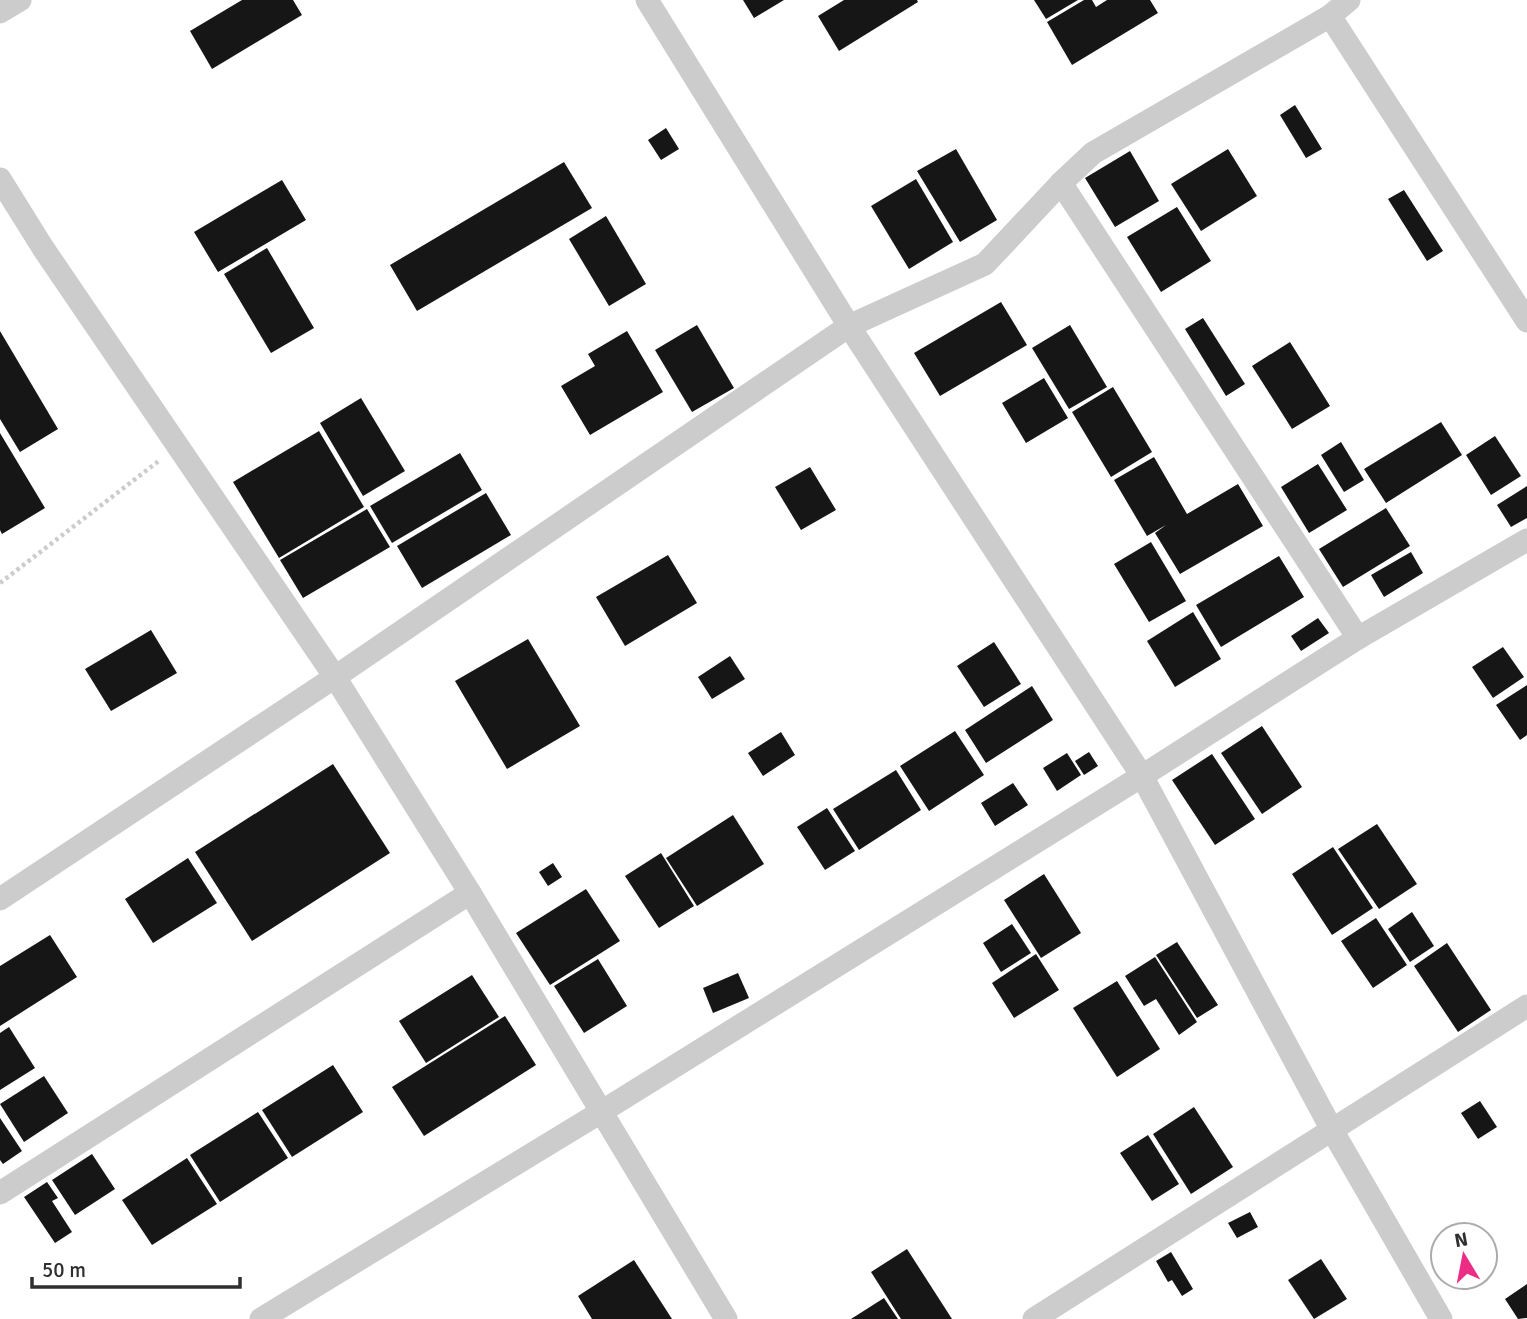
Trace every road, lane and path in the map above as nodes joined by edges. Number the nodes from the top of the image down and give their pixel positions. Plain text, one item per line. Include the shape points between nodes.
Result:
1 (20, 0) edge
2 (647, 0) edge
3 (1349, 0) edge
4 (0, 12) edge
5 (1330, 16) junction
6 (0, 179) edge
7 (1061, 183) junction
8 (1527, 321) edge
9 (849, 326) junction
10 (178, 446) junction
11 (1527, 540) edge
12 (0, 583) edge
13 (1358, 638) junction
14 (335, 677) junction
15 (1142, 776) junction
16 (470, 893) junction
17 (0, 899) edge
18 (1527, 1006) edge
19 (601, 1112) junction
20 (1332, 1130) junction
21 (0, 1193) edge
22 (261, 1319) edge
23 (726, 1319) edge
24 (1034, 1319) edge
25 (1441, 1319) edge

1 - 4 street
2 - 9 street
3 - 5 street
5 - 7 street via 1093,153
5 - 8 street
6 - 10 street
7 - 9 street via 985,264
7 - 13 street
9 - 14 street
9 - 15 street
10 - 12 path
10 - 14 street
11 - 13 street
13 - 15 street
14 - 16 street
14 - 17 street
15 - 19 street
15 - 20 street
16 - 19 street
16 - 21 street
18 - 20 street
19 - 22 street
19 - 23 street
20 - 24 street
20 - 25 street

